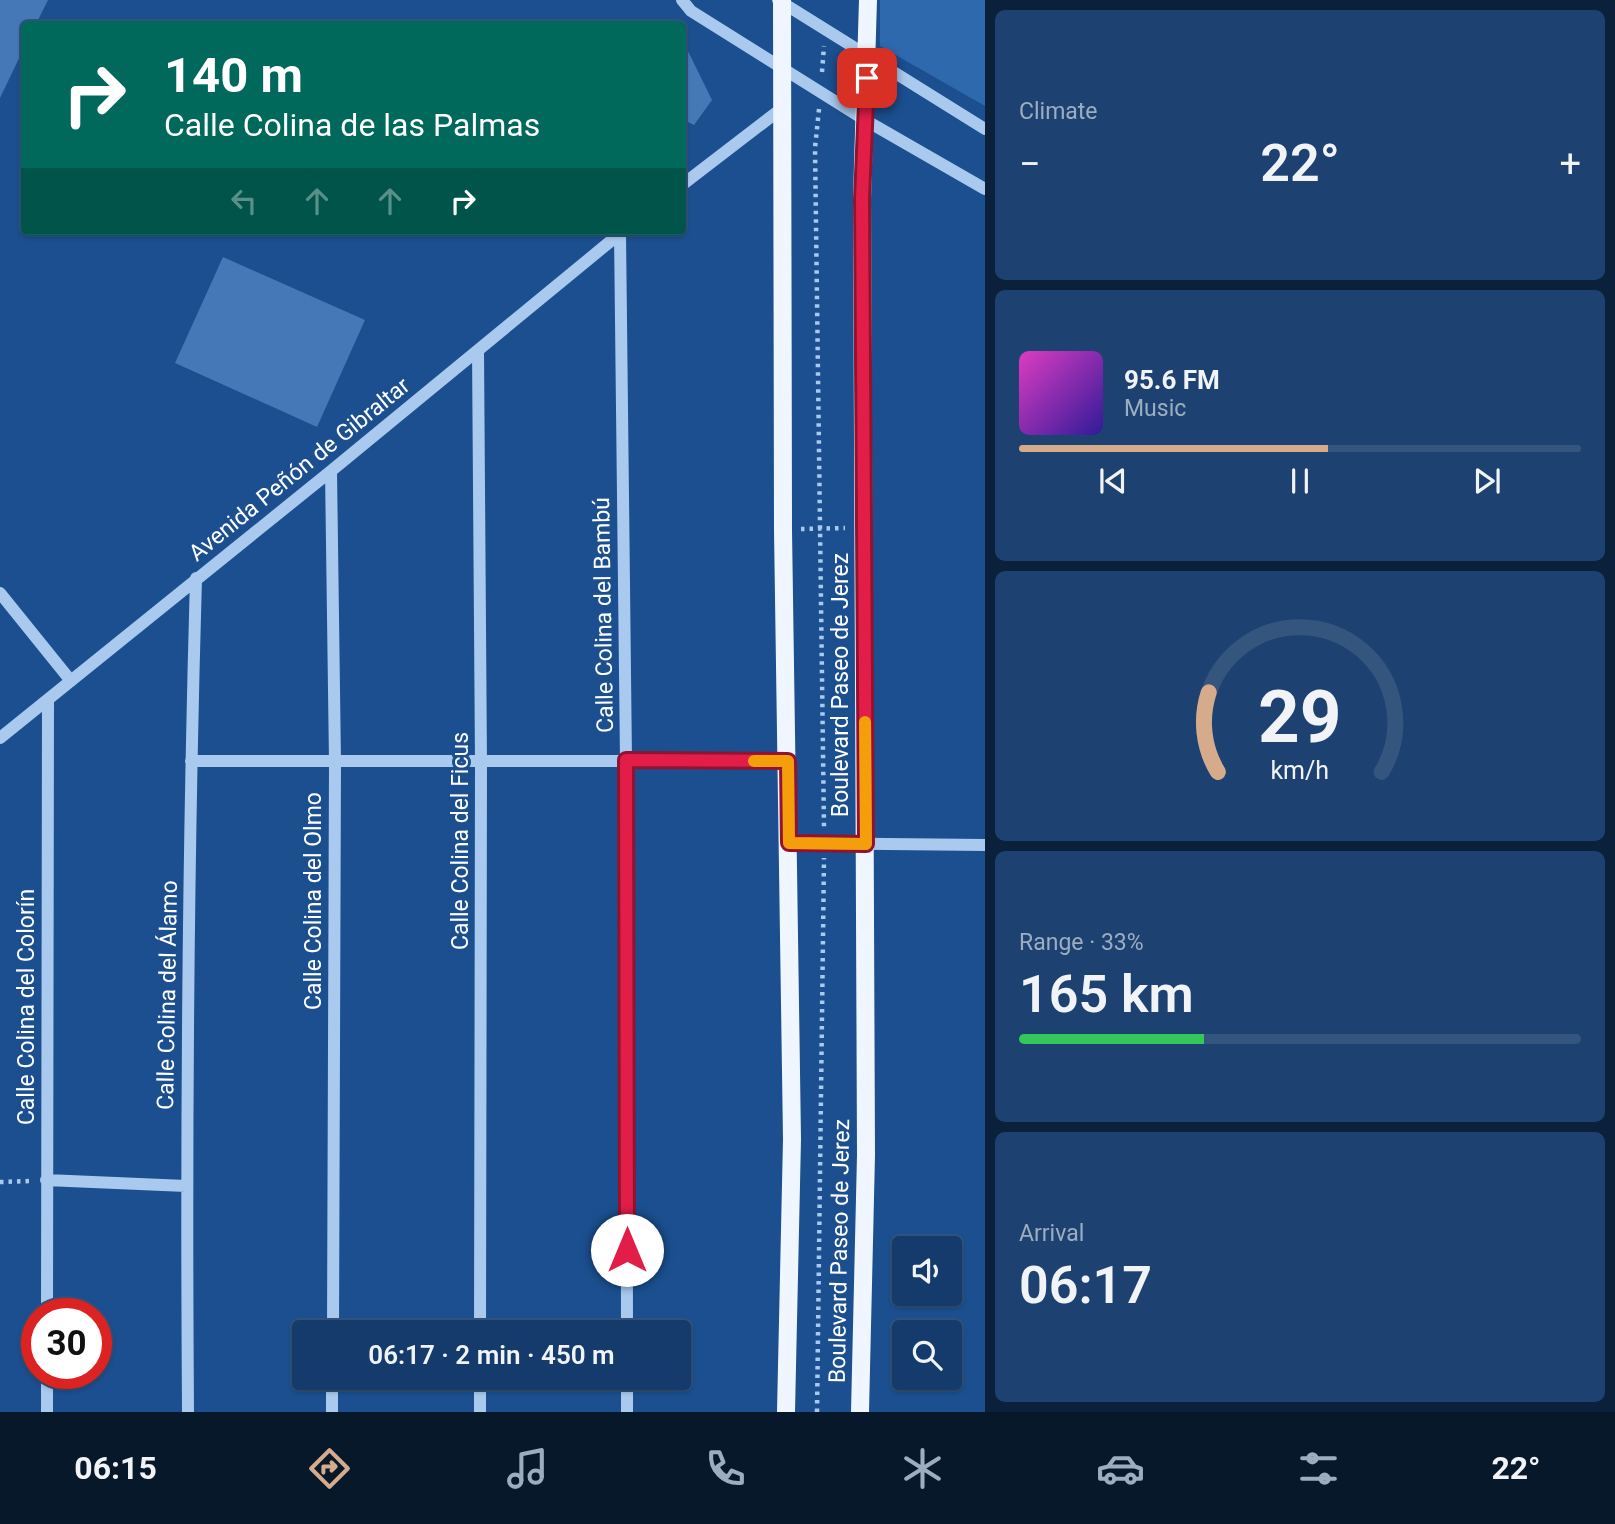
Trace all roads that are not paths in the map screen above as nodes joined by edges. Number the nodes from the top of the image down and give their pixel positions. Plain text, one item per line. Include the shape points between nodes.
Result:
1 (682, 0) edge
2 (868, 0) edge
3 (781, 1) edge
4 (867, 57) junction
5 (781, 68) junction
6 (781, 109) junction
7 (865, 120) junction
8 (985, 128) edge
9 (686, 182) edge
10 (985, 189) edge
11 (618, 235) edge
12 (622, 235) edge
13 (478, 350) junction
14 (331, 471) junction
15 (196, 578) junction
16 (0, 593) edge
17 (71, 681) junction
18 (48, 699) junction
19 (0, 738) edge
20 (626, 760) junction
21 (191, 761) junction
22 (788, 761) junction
23 (335, 762) junction
24 (481, 763) junction
25 (789, 843) junction
26 (866, 844) junction
27 (985, 845) edge
28 (46, 1180) junction
29 (187, 1186) junction
30 (47, 1298) edge
31 (333, 1320) edge
32 (480, 1320) edge
33 (627, 1320) edge
34 (47, 1389) edge
35 (332, 1390) edge
36 (480, 1390) edge
37 (627, 1390) edge
38 (47, 1412) edge
39 (188, 1412) edge
40 (332, 1412) edge
41 (480, 1412) edge
42 (627, 1412) edge
43 (786, 1412) edge
44 (860, 1412) edge

1 - 5 street via 691,11
2 - 4 main road, Boulevard Paseo de Jerez
3 - 4 street
3 - 5 main road
4 - 7 main road, Boulevard Paseo de Jerez
4 - 8 street
5 - 6 main road
5 - 7 street
6 - 9 street
6 - 22 main road
7 - 10 street
7 - 26 main road, Boulevard Paseo de Jerez
11 - 13 street, Avenida Peñón de Gibraltar
12 - 20 street, Calle Colina del Bambú
13 - 14 street, Avenida Peñón de Gibraltar
13 - 24 street, Calle Colina del Ficus
14 - 15 street, Avenida Peñón de Gibraltar
14 - 23 street, Calle Colina del Olmo
15 - 17 street, Avenida Peñón de Gibraltar
15 - 21 street, Calle Colina del Álamo
16 - 17 street
17 - 18 street, Avenida Peñón de Gibraltar
18 - 19 street, Avenida Peñón de Gibraltar
18 - 28 street, Calle Colina del Colorín
20 - 22 street
20 - 24 street
20 - 33 street, Calle Colina del Bambú
21 - 23 street
21 - 29 street, Calle Colina del Álamo
22 - 25 main road
23 - 24 street
23 - 31 street, Calle Colina del Olmo
24 - 32 street, Calle Colina del Ficus
25 - 26 street
25 - 43 main road via 792,1139
26 - 27 street
26 - 44 main road, Boulevard Paseo de Jerez
28 - 29 street
28 - 30 street, Calle Colina del Colorín
29 - 39 street, Calle Colina del Álamo
34 - 38 street
35 - 40 street
36 - 41 street
37 - 42 street

